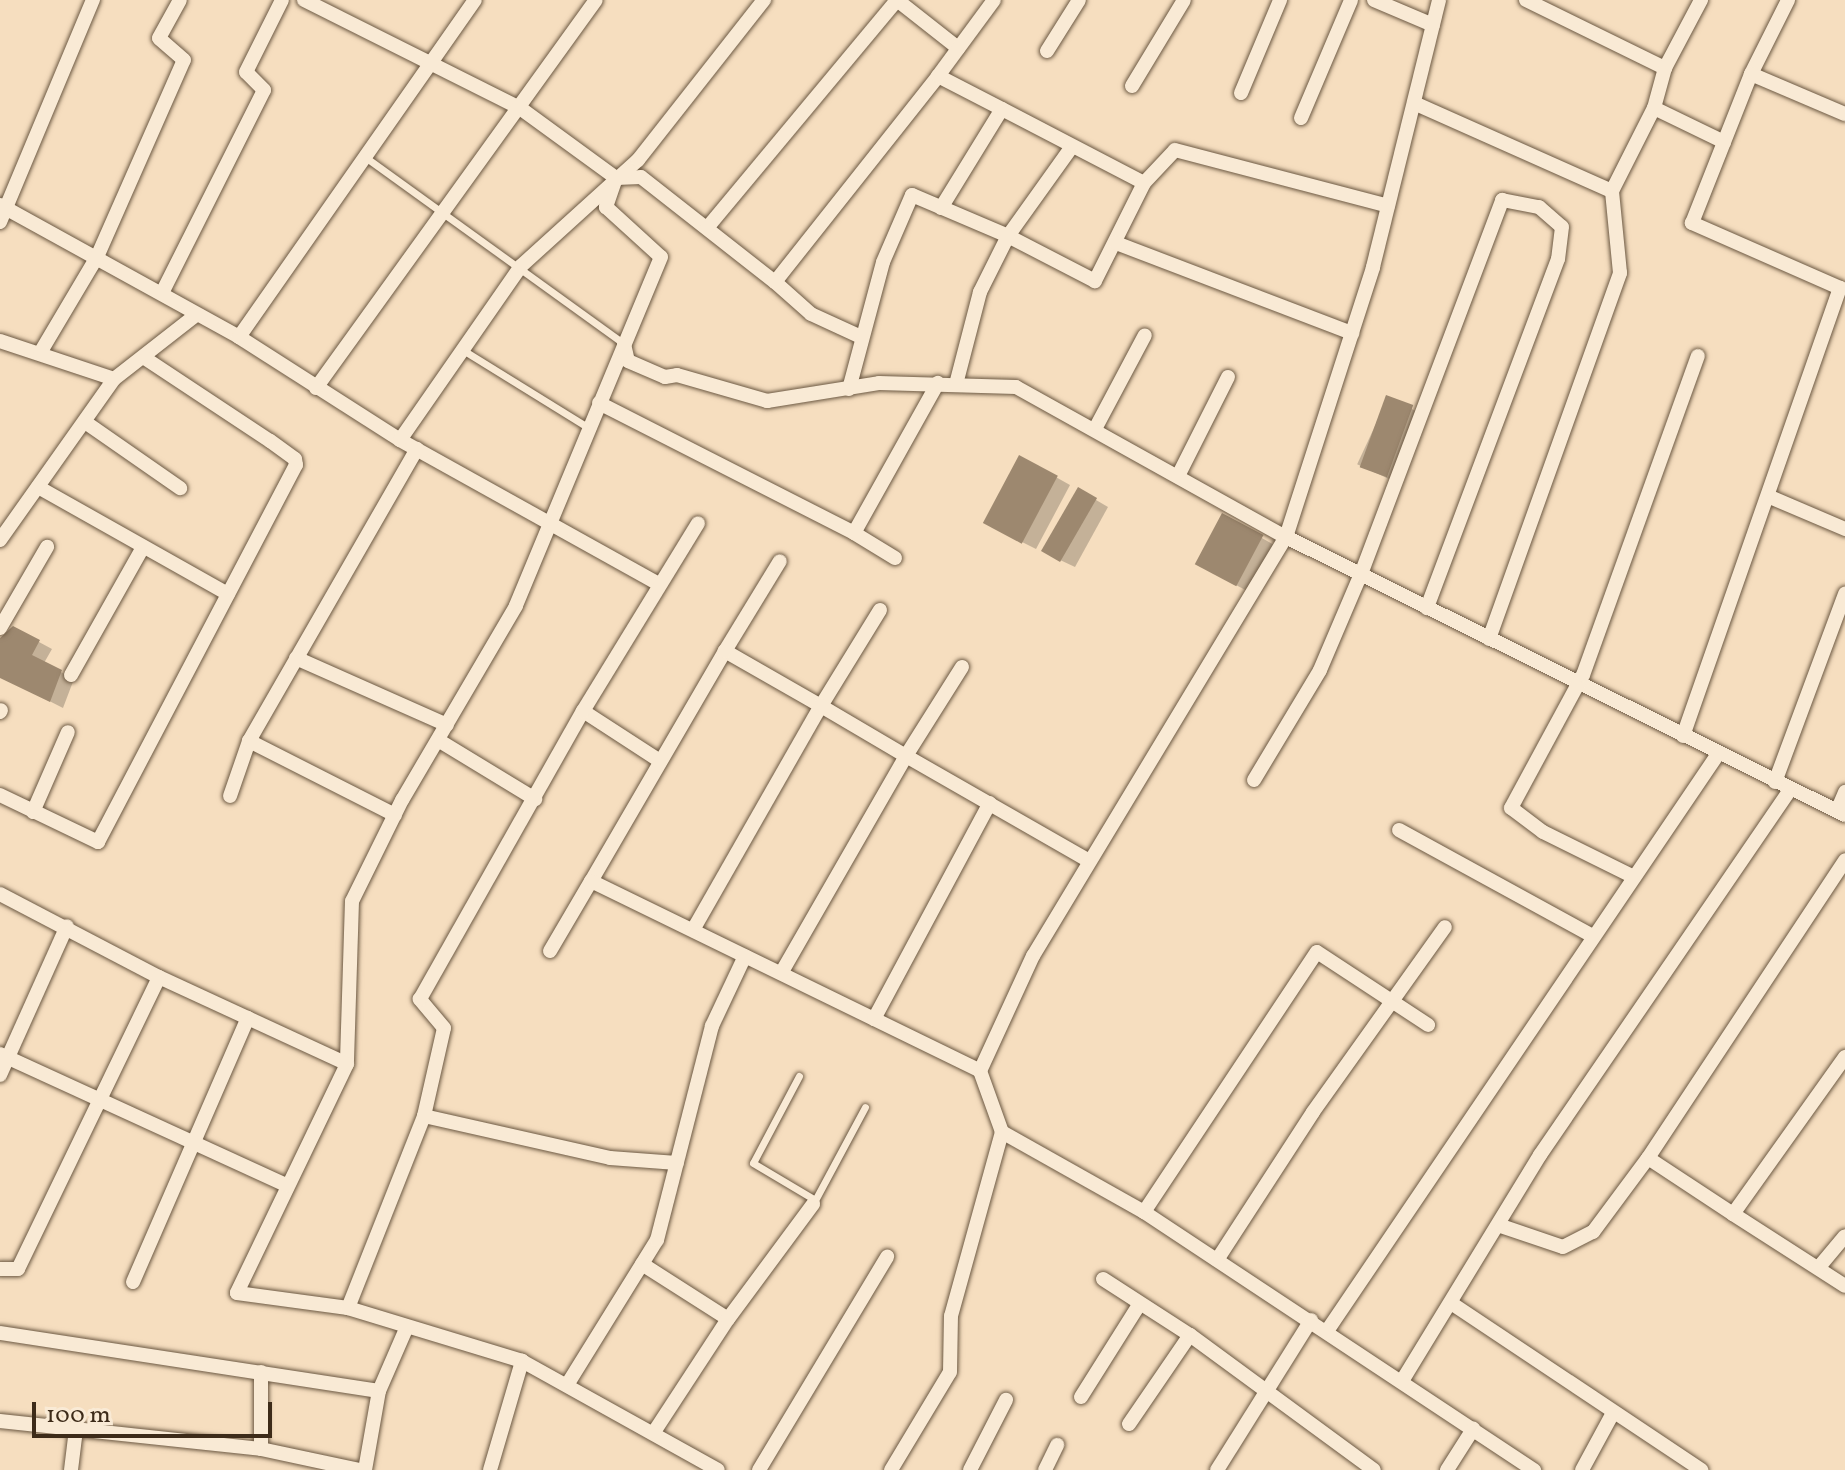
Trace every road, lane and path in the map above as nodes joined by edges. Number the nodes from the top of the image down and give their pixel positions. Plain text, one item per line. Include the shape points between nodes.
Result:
1 (93, 0) edge
2 (180, 0) edge
3 (282, 0) edge
4 (304, 0) edge
5 (475, 0) edge
6 (596, 0) edge
7 (764, 0) edge
8 (897, 0) edge
9 (994, 0) edge
10 (1079, 0) edge
11 (1184, 0) edge
12 (1280, 0) edge
13 (1351, 0) edge
14 (1374, 0) edge
15 (1439, 0) edge
16 (1526, 0) edge
17 (1701, 0) edge
18 (1788, 0) edge
19 (1433, 25) junction
20 (958, 48) junction
21 (1047, 51) dead end
22 (430, 65) junction
23 (1665, 68) junction
24 (1751, 74) junction
25 (938, 76) junction
26 (1132, 86) dead end
27 (1241, 93) dead end
28 (1414, 103) junction
29 (520, 108) junction
30 (1654, 108) junction
31 (1002, 109) junction
32 (1845, 114) edge
33 (1301, 118) dead end
34 (1724, 142) junction
35 (1071, 148) junction
36 (365, 157) junction
37 (616, 178) junction
38 (1144, 183) junction
39 (1612, 191) junction
40 (1388, 206) junction
41 (4, 207) edge
42 (941, 208) junction
43 (444, 212) junction
44 (0, 222) edge
45 (707, 228) junction
46 (1008, 236) junction
47 (1116, 243) junction
48 (97, 257) junction
49 (521, 266) junction
50 (775, 282) junction
51 (1843, 282) edge
52 (162, 293) junction
53 (196, 315) junction
54 (1352, 333) junction
55 (1145, 335) dead end
56 (859, 336) junction
57 (239, 337) junction
58 (0, 341) edge
59 (624, 344) junction
60 (463, 350) junction
61 (40, 353) junction
62 (1698, 356) dead end
63 (146, 359) junction
64 (1228, 377) dead end
65 (114, 379) junction
66 (938, 383) junction
67 (956, 384) junction
68 (316, 388) junction
69 (849, 389) junction
70 (599, 403) junction
71 (85, 422) junction
72 (589, 428) junction
73 (1095, 429) junction
74 (400, 440) junction
75 (417, 449) junction
76 (1178, 476) junction
77 (38, 487) junction
78 (180, 488) dead end
79 (1770, 497) junction
80 (553, 523) junction
81 (698, 523) dead end
82 (1845, 529) edge
83 (854, 533) junction
84 (1286, 537) junction
85 (0, 540) edge
86 (47, 547) dead end
87 (142, 549) junction
88 (895, 558) dead end
89 (780, 561) dead end
90 (1361, 574) junction
91 (659, 584) junction
92 (228, 594) junction
93 (1845, 594) edge
94 (1427, 608) junction
95 (880, 610) dead end
96 (0, 628) edge
97 (1489, 639) junction
98 (725, 651) junction
99 (296, 658) junction
100 (962, 667) dead end
101 (71, 675) dead end
102 (1576, 682) junction
103 (821, 706) junction
104 (583, 711) junction
105 (447, 725) junction
106 (68, 732) dead end
107 (1683, 736) junction
108 (438, 740) junction
109 (249, 741) junction
110 (1718, 754) junction
111 (906, 756) junction
112 (660, 761) junction
113 (1254, 780) dead end
114 (1775, 782) junction
115 (1791, 789) junction
116 (1845, 792) edge
117 (0, 795) edge
118 (230, 796) dead end
119 (535, 799) junction
120 (990, 803) junction
121 (33, 812) junction
122 (1841, 813) edge
123 (395, 815) junction
124 (1399, 830) dead end
125 (1845, 860) edge
126 (1089, 861) junction
127 (1634, 877) junction
128 (591, 881) junction
129 (0, 894) edge
130 (67, 926) junction
131 (1445, 927) dead end
132 (693, 930) junction
133 (1593, 936) junction
134 (550, 951) dead end
135 (745, 956) junction
136 (781, 973) junction
137 (159, 977) junction
138 (1397, 1002) junction
139 (248, 1018) junction
140 (874, 1019) junction
141 (1428, 1025) dead end
142 (4, 1056) edge
143 (1845, 1057) edge
144 (347, 1064) junction
145 (980, 1071) junction
146 (0, 1075) edge
147 (1840, 1075) edge
148 (799, 1076) dead end
149 (99, 1102) junction
150 (865, 1107) dead end
151 (424, 1116) junction
152 (1002, 1132) junction
153 (191, 1142) junction
154 (1648, 1158) junction
155 (677, 1163) junction
156 (286, 1185) junction
157 (814, 1202) junction
158 (1144, 1212) junction
159 (1733, 1214) junction
160 (1501, 1226) junction
161 (1845, 1236) edge
162 (887, 1257) dead end
163 (1217, 1260) junction
164 (642, 1264) junction
165 (1819, 1267) junction
166 (0, 1269) edge
167 (1103, 1279) dead end
168 (133, 1282) dead end
169 (1845, 1286) edge
170 (1451, 1303) junction
171 (1139, 1305) junction
172 (348, 1308) junction
173 (728, 1319) junction
174 (1311, 1320) junction
175 (406, 1329) junction
176 (1327, 1331) junction
177 (0, 1333) edge
178 (1190, 1335) junction
179 (522, 1361) junction
180 (261, 1372) junction
181 (1402, 1381) junction
182 (567, 1385) junction
183 (379, 1391) junction
184 (1269, 1395) junction
185 (1081, 1397) dead end
186 (1006, 1400) dead end
187 (1613, 1413) junction
188 (0, 1421) edge
189 (1129, 1424) dead end
190 (1473, 1429) junction
191 (76, 1431) junction
192 (654, 1432) junction
193 (1057, 1445) dead end
194 (261, 1449) junction
195 (324, 1465) edge
196 (71, 1470) edge
197 (362, 1470) edge
198 (490, 1470) edge
199 (718, 1470) edge
200 (759, 1470) edge
201 (891, 1470) edge
202 (970, 1470) edge
203 (1045, 1470) edge
204 (1217, 1470) edge
205 (1374, 1470) edge
206 (1447, 1470) edge
207 (1534, 1470) edge
208 (1582, 1470) edge
209 (1701, 1470) edge

1 - 41 street
2 - 48 street via 159,38 184,60
3 - 52 street via 246,72 264,90
4 - 22 street
5 - 22 street
6 - 29 street
7 - 37 street via 668,126
8 - 20 street
8 - 45 street
9 - 20 street
10 - 21 street
11 - 26 street
12 - 27 street
13 - 33 street
14 - 19 street
15 - 19 street
16 - 23 street
17 - 23 street
18 - 24 street
19 - 28 street
20 - 25 street
22 - 29 street
22 - 36 street
23 - 30 street
24 - 32 street
24 - 34 street
25 - 31 street
25 - 50 street
28 - 39 street
28 - 40 street
29 - 37 street
29 - 43 street
30 - 34 street
30 - 39 street
31 - 35 street
31 - 42 street
34 - 51 street via 1692,223
35 - 38 street
35 - 46 street
36 - 43 lane
36 - 57 street
37 - 45 street via 641,177
37 - 49 street
37 - 59 street via 606,207 661,257
38 - 40 street via 1175,150
38 - 47 street
39 - 97 street via 1620,273
40 - 54 street
41 - 44 street
41 - 48 street
42 - 46 street
42 - 56 street via 912,195
43 - 49 lane
43 - 68 street
45 - 50 street
46 - 47 street via 1095,281
46 - 67 street via 980,292
47 - 54 street
48 - 52 street
48 - 61 street
49 - 59 lane
49 - 60 street
50 - 56 street via 811,314
51 - 79 street
52 - 53 street
53 - 57 street
53 - 63 street
54 - 84 street
55 - 73 street
56 - 69 street
57 - 68 street
58 - 61 street
59 - 69 street via 628,361 665,377 677,375 756,399
59 - 70 street
60 - 72 lane
60 - 74 street
61 - 65 street
62 - 102 street
63 - 65 street
63 - 92 street via 295,459
64 - 76 street
65 - 71 street
66 - 67 street
66 - 69 street
66 - 83 street
67 - 73 street via 1016,387
68 - 74 street
70 - 72 street
70 - 83 street
71 - 77 street
71 - 78 street
72 - 80 street
73 - 76 street
74 - 75 street
75 - 80 street
75 - 99 street
76 - 84 street
77 - 85 street
77 - 87 street
79 - 82 street
79 - 107 street
80 - 91 street
80 - 105 street via 516,606
81 - 91 street
83 - 88 street
84 - 90 street
84 - 126 street
86 - 96 street
87 - 92 street
87 - 101 street
89 - 98 street
90 - 94 street
90 - 94 street via 1502,200 1539,207 1562,227 1558,259
90 - 113 street via 1320,670
91 - 104 street
92 - 121 street via 98,842
93 - 114 street
94 - 97 street
95 - 103 street
97 - 102 street
98 - 103 street
98 - 112 street
99 - 105 street
99 - 109 street
100 - 111 street
102 - 107 street
102 - 127 street via 1511,808 1543,832
103 - 111 street
103 - 132 street
104 - 112 street
104 - 119 street
105 - 108 street
106 - 121 street
107 - 110 street
108 - 119 street
108 - 123 street
109 - 118 street
109 - 123 street
110 - 114 street
110 - 127 street
111 - 120 street
111 - 136 street
112 - 128 street
114 - 115 street
115 - 122 street
115 - 160 street via 1540,1155
116 - 122 street
117 - 121 street
119 - 151 street via 420,999 444,1028
120 - 126 street
120 - 140 street
123 - 144 street via 352,901
124 - 133 street
125 - 154 street
126 - 145 street via 1033,956
127 - 133 street
128 - 132 street
128 - 134 street
129 - 130 street
130 - 137 street
130 - 142 street
131 - 138 street
132 - 135 street
133 - 176 street
135 - 136 street
135 - 155 street via 712,1026
136 - 140 street
137 - 139 street
137 - 149 street
138 - 141 street
138 - 158 street via 1317,952
138 - 163 street via 1313,1112
139 - 144 street
139 - 153 street
140 - 145 street
142 - 146 street
142 - 149 street
143 - 147 street
144 - 156 street
145 - 152 street
147 - 159 street
148 - 157 lane via 753,1163
149 - 153 street
149 - 166 street via 18,1269
150 - 157 lane
151 - 155 street via 610,1158
151 - 172 street
152 - 158 street
152 - 201 street via 951,1316 950,1372
153 - 156 street
153 - 168 street
154 - 159 street
154 - 160 street via 1593,1232 1575,1244 1563,1247
155 - 164 street via 657,1240
156 - 172 street via 237,1293
157 - 173 street
158 - 163 street
159 - 165 street
160 - 170 street
161 - 165 street
162 - 200 street
163 - 174 street
164 - 173 street
164 - 182 street
165 - 169 street
167 - 171 street
170 - 181 street
170 - 187 street
171 - 178 street
171 - 185 street
172 - 175 street
173 - 192 street
174 - 176 street
174 - 184 street
175 - 179 street
175 - 183 street
176 - 181 street
177 - 180 street
178 - 184 street
178 - 189 street
179 - 182 street
179 - 198 street
180 - 183 street
180 - 194 street
181 - 190 street
182 - 192 street
183 - 197 street
184 - 204 street
184 - 205 street
186 - 202 street
187 - 208 street
187 - 209 street
188 - 191 street
190 - 206 street
190 - 207 street
191 - 194 street
191 - 196 street
192 - 199 street
193 - 203 street
194 - 195 street
195 - 197 street

